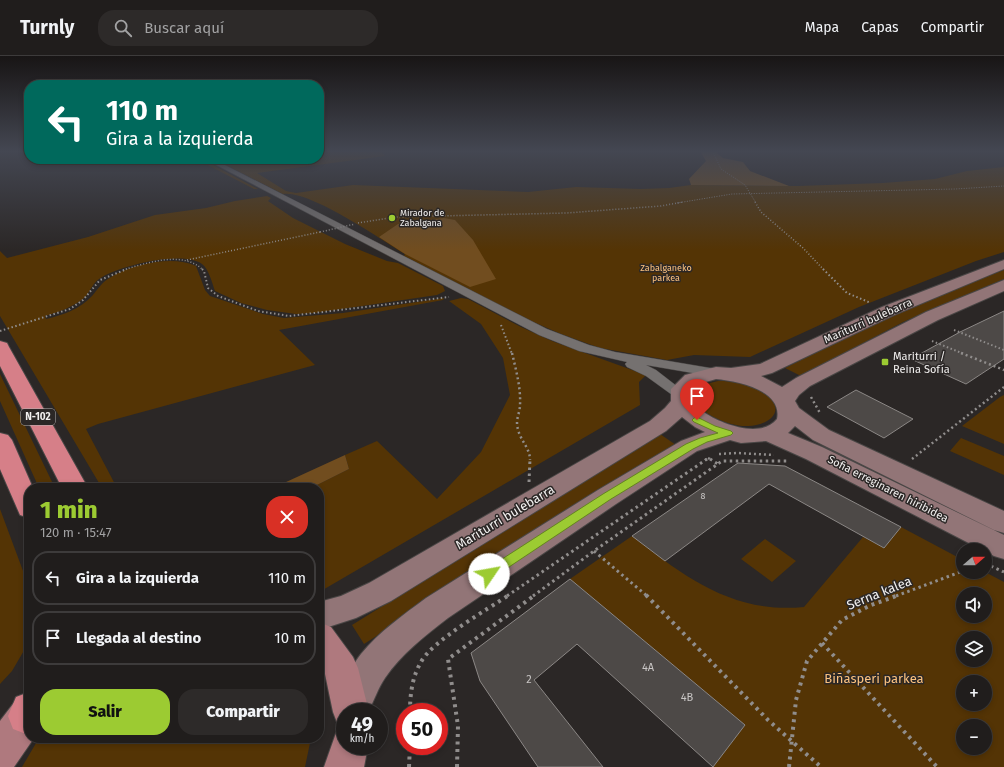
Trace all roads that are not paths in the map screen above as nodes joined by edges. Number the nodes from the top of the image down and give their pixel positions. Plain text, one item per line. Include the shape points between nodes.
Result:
1 (256, 184) edge
2 (1004, 264) edge
3 (1004, 284) edge
4 (0, 347) edge
5 (614, 356) junction
6 (724, 374) junction
7 (680, 398) junction
8 (788, 406) junction
9 (728, 433) junction
10 (770, 434) junction
11 (0, 440) edge
12 (806, 448) junction
13 (72, 483) edge
14 (24, 496) edge
15 (1004, 523) edge
16 (1004, 548) edge
17 (324, 615) edge
18 (324, 644) edge
19 (349, 703) edge
20 (354, 703) edge
21 (24, 719) edge
22 (0, 753) edge
23 (347, 755) edge
24 (344, 767) edge

1 - 5 street via 543,332 584,348
2 - 6 main road, Mariturri bulebarra via 888,311 764,369
3 - 8 main road, Mariturri bulebarra via 932,316 816,375 790,391
4 - 13 highway, N-102
5 - 6 street
5 - 7 street via 651,373
6 - 7 main road, Mariturri bulebarra via 702,375 690,380 683,386
6 - 8 main road, Sofia erreginaren hiribidea via 748,378 763,384 776,391
7 - 9 main road via 686,411 697,420
7 - 17 main road, Mariturri bulebarra via 673,413 658,426 382,592 338,612
8 - 10 main road, Mariturri bulebarra via 789,421
8 - 12 main road, Sofia erreginaren hiribidea
9 - 10 main road via 758,436
9 - 20 main road via 703,440 683,450 607,496 437,608 392,645 372,667
10 - 12 main road, Sofia erreginaren hiribidea
11 - 14 highway
12 - 15 main road, Sofia erreginaren hiribidea
12 - 16 main road, Sofia erreginaren hiribidea
18 - 19 main road via 341,668
21 - 22 main road
23 - 24 main road

